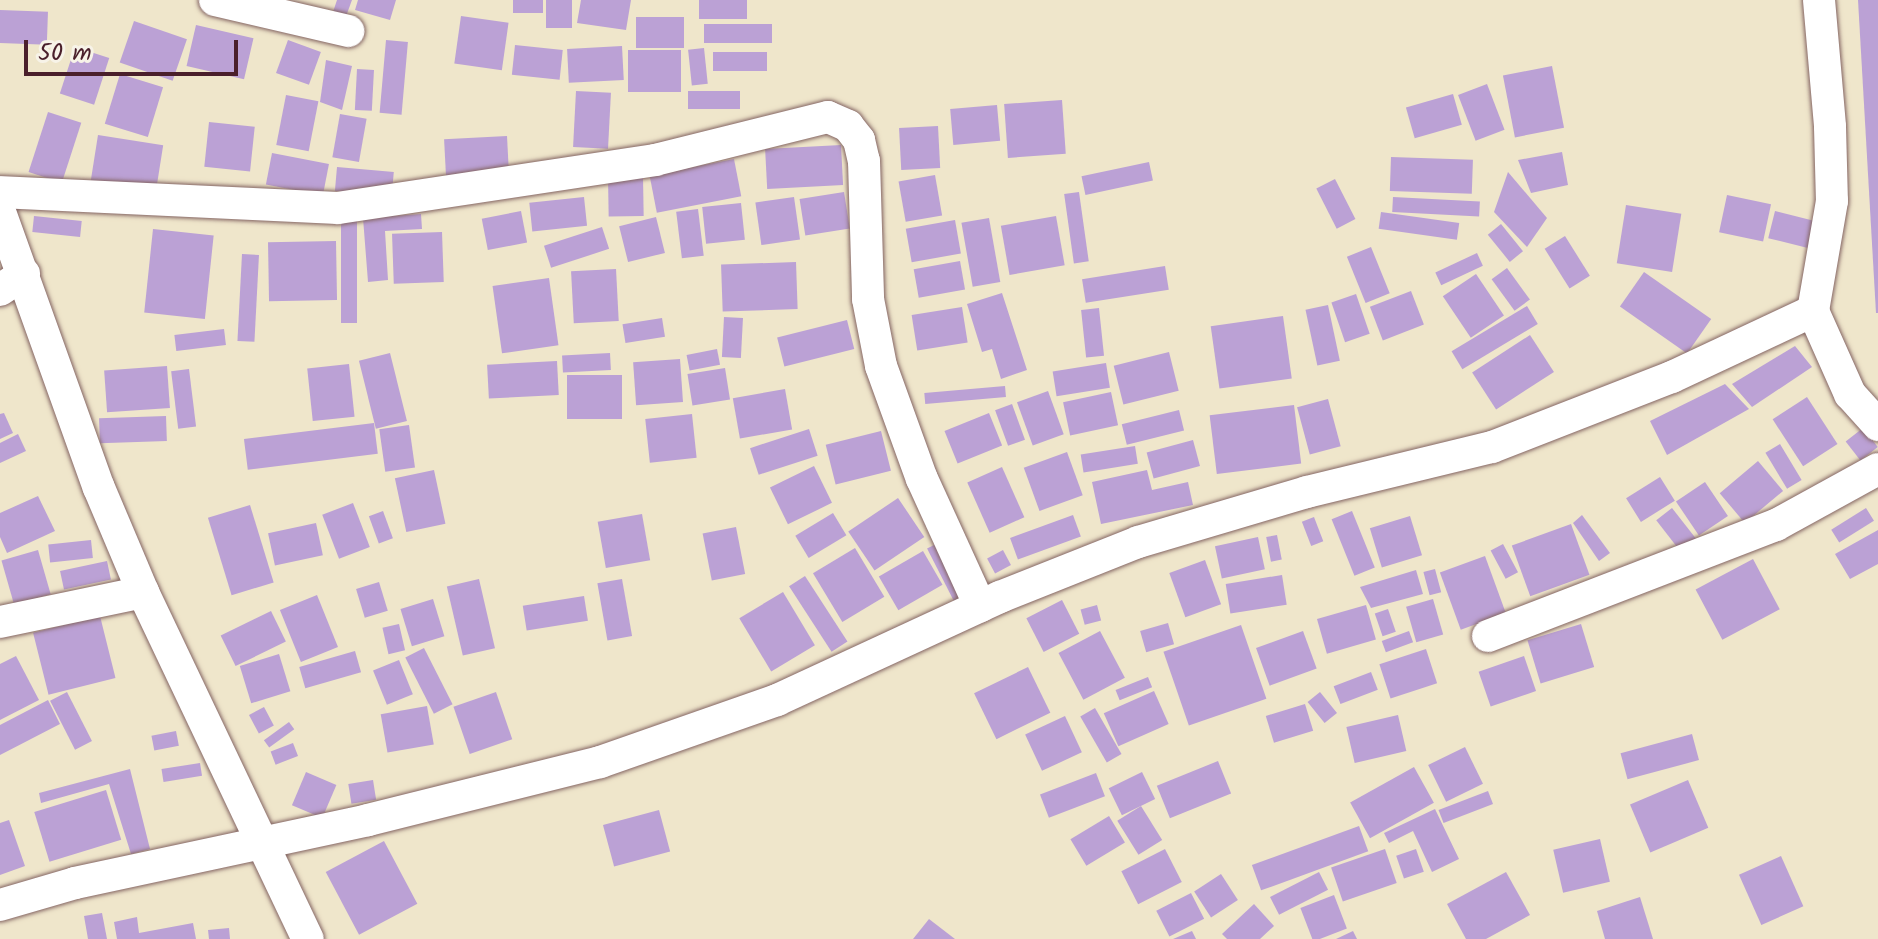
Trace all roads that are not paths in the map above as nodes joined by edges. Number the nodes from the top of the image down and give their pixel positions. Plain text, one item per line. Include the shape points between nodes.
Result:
1 (215, 0) edge
2 (1819, 0) edge
3 (348, 31) dead end
4 (0, 192) edge
5 (0, 212) edge
6 (12, 282) edge
7 (1813, 311) junction
8 (1878, 425) edge
9 (1878, 469) edge
10 (143, 592) junction
11 (980, 606) junction
12 (0, 622) edge
13 (1488, 636) dead end
14 (263, 842) junction
15 (0, 905) edge
16 (308, 939) edge

1 - 3 street
2 - 7 street via 1832,201
4 - 11 street via 338,208 655,160 828,117 848,126 859,140 864,161 868,299 881,366 922,479
5 - 6 street
6 - 10 street
7 - 8 street via 1850,394
7 - 11 street via 1672,377 1492,447 1307,492 1138,542
9 - 13 street via 1776,525
10 - 12 street
10 - 14 street
11 - 14 street via 777,700 600,762
14 - 15 street
14 - 16 street

